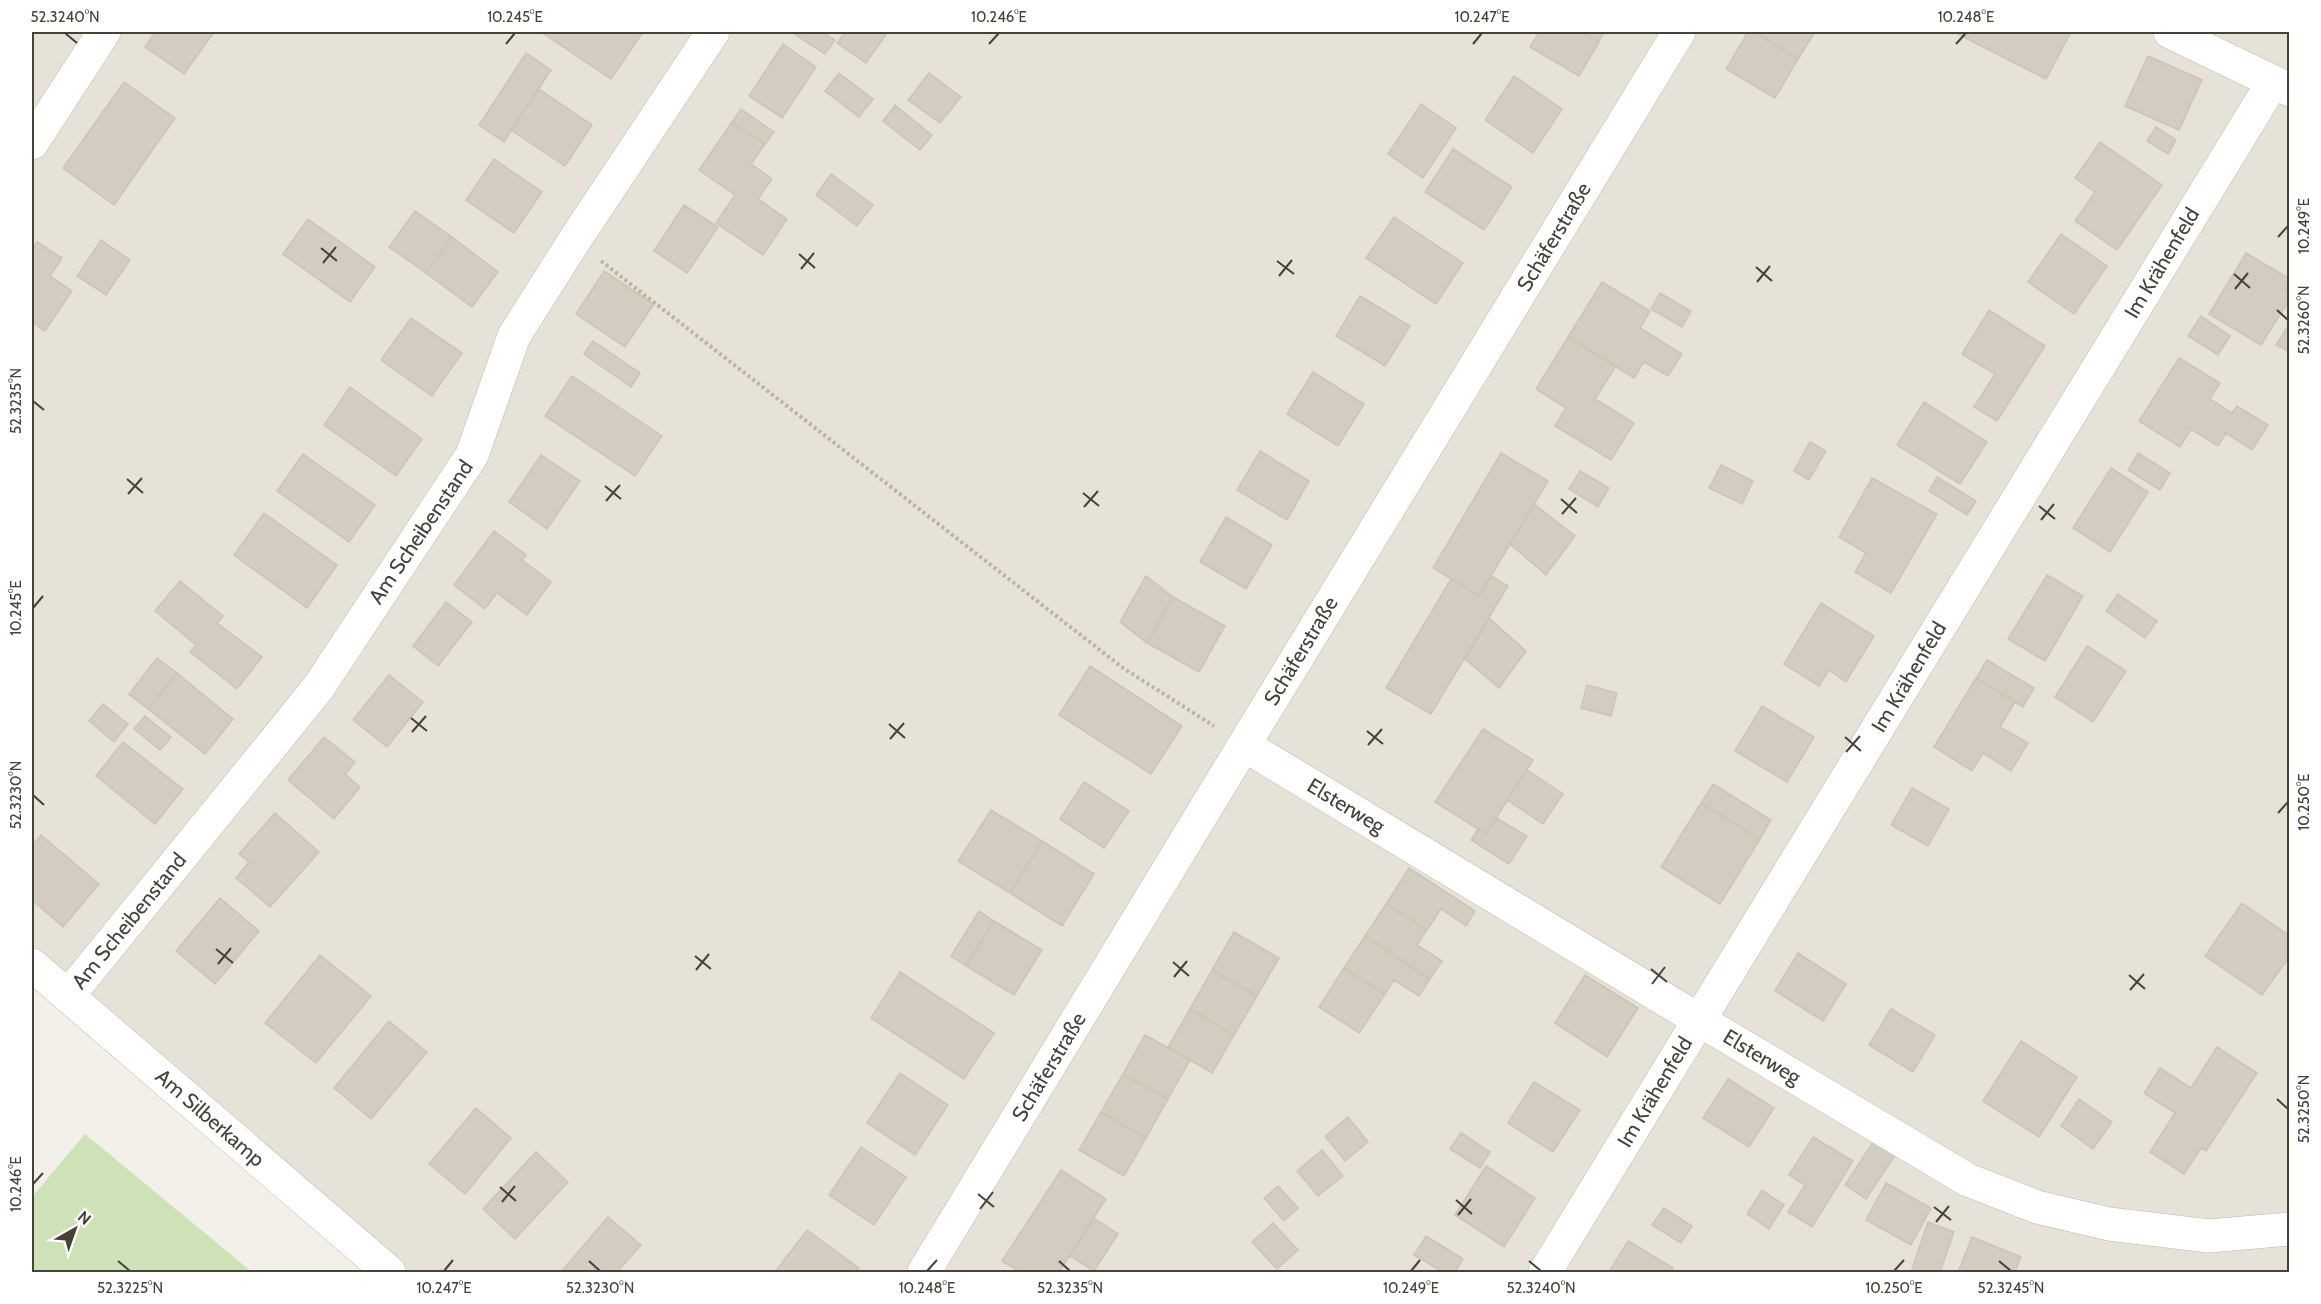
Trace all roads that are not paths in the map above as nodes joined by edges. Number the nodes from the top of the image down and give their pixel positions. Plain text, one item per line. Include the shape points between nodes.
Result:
1 (104, 32) edge
2 (713, 32) edge
3 (1680, 32) edge
4 (2170, 32) edge
5 (2281, 86) edge
6 (32, 143) edge
7 (1244, 745) junction
8 (32, 964) edge
9 (68, 996) junction
10 (1699, 1020) junction
11 (2289, 1229) edge
12 (389, 1272) edge
13 (924, 1272) edge
14 (1545, 1272) edge

1 - 6 street
2 - 9 street, Am Scheibenstand via 514,336 472,455 324,678
3 - 7 street, Schäferstraße
4 - 5 street
5 - 10 street, Im Krähenfeld
7 - 10 street, Elsterweg
7 - 13 street, Schäferstraße
8 - 9 street, Am Silberkamp
9 - 12 street, Am Silberkamp
10 - 11 street, Elsterweg via 1968,1180 2037,1207 2109,1224 2209,1236
10 - 14 street, Im Krähenfeld

